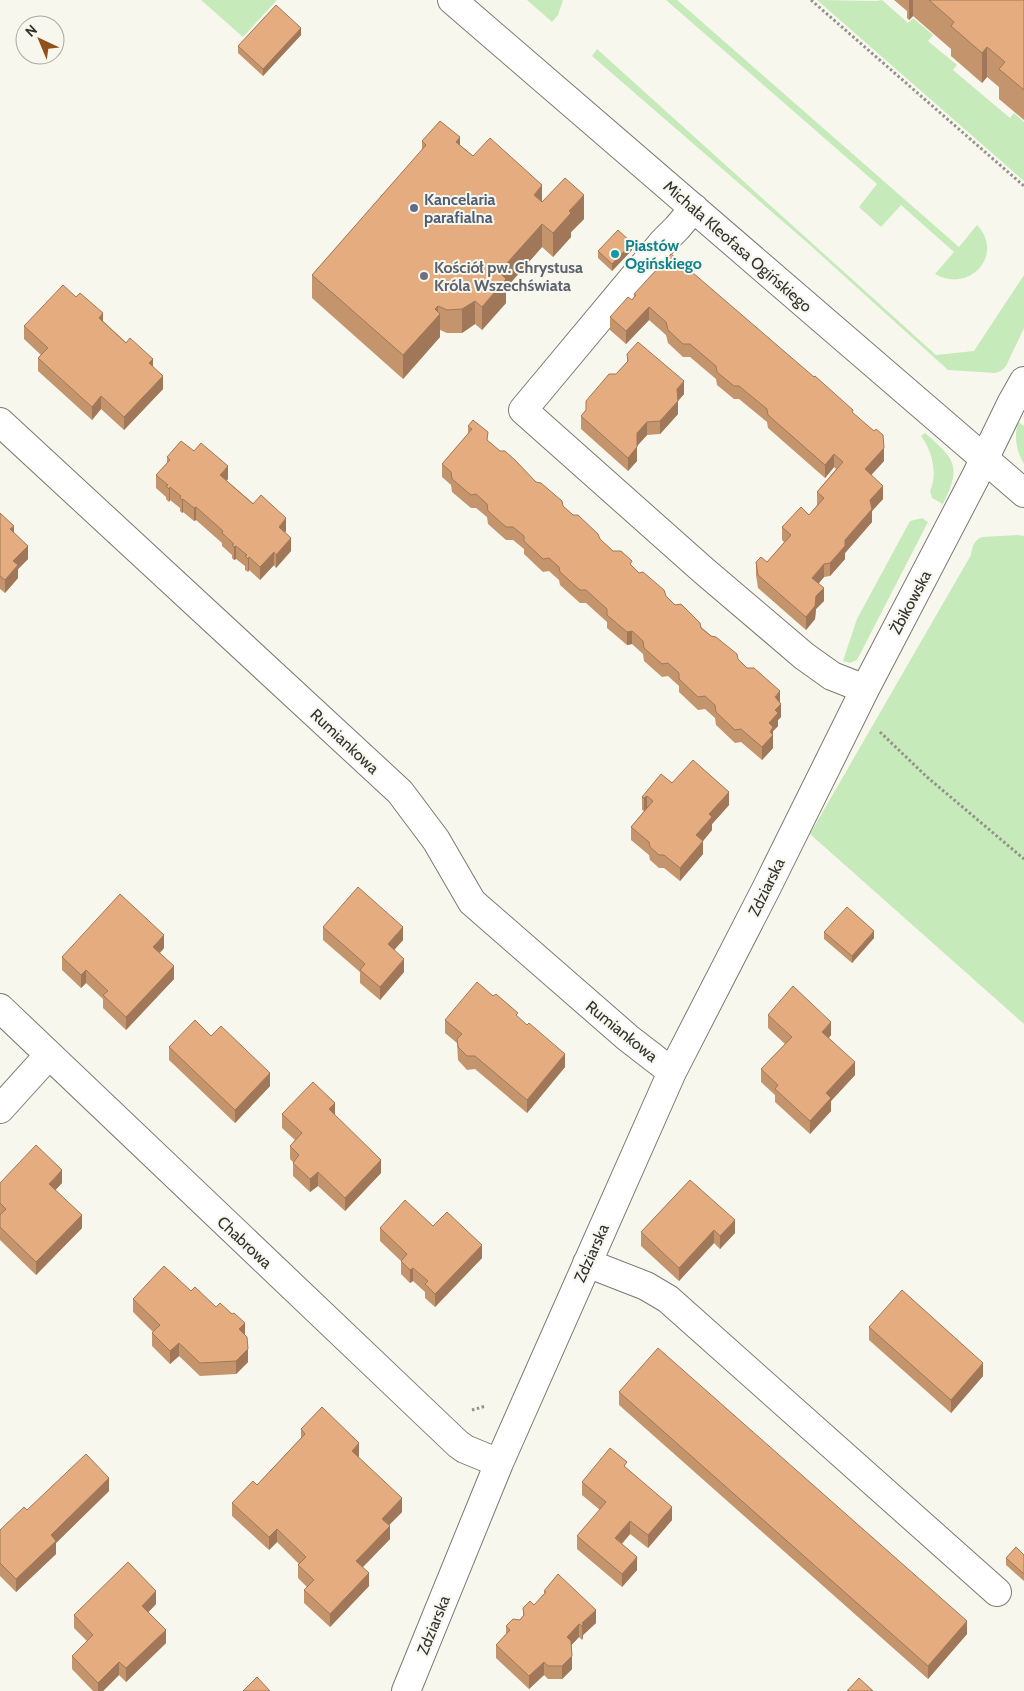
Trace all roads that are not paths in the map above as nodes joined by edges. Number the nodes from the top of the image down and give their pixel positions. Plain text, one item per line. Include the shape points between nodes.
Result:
1 (452, 0) edge
2 (694, 208) junction
3 (1024, 381) edge
4 (0, 422) edge
5 (985, 458) junction
6 (1024, 493) edge
7 (865, 689) junction
8 (798, 824) joint
9 (0, 1008) edge
10 (48, 1056) junction
11 (672, 1072) junction
12 (0, 1109) edge
13 (587, 1263) junction
14 (499, 1463) junction
15 (998, 1592) dead end
16 (406, 1691) edge

1 - 2 street, Michała Kleofasa Ogińskiego
2 - 5 street, Michała Kleofasa Ogińskiego
2 - 7 street via 523,410 804,656 832,676
3 - 5 street, Żbikowska
4 - 11 street, Rumiankowa via 400,792 436,840 472,902 628,1038
5 - 6 street, Michała Kleofasa Ogińskiego
5 - 7 street, Żbikowska
7 - 8 street, Żbikowska
8 - 11 street, Zdziarska
9 - 10 street, Chabrowa
10 - 12 street
10 - 14 street, Chabrowa via 458,1444
11 - 13 street, Zdziarska
13 - 14 street, Zdziarska
13 - 15 street via 646,1286 668,1299
14 - 16 street, Zdziarska

